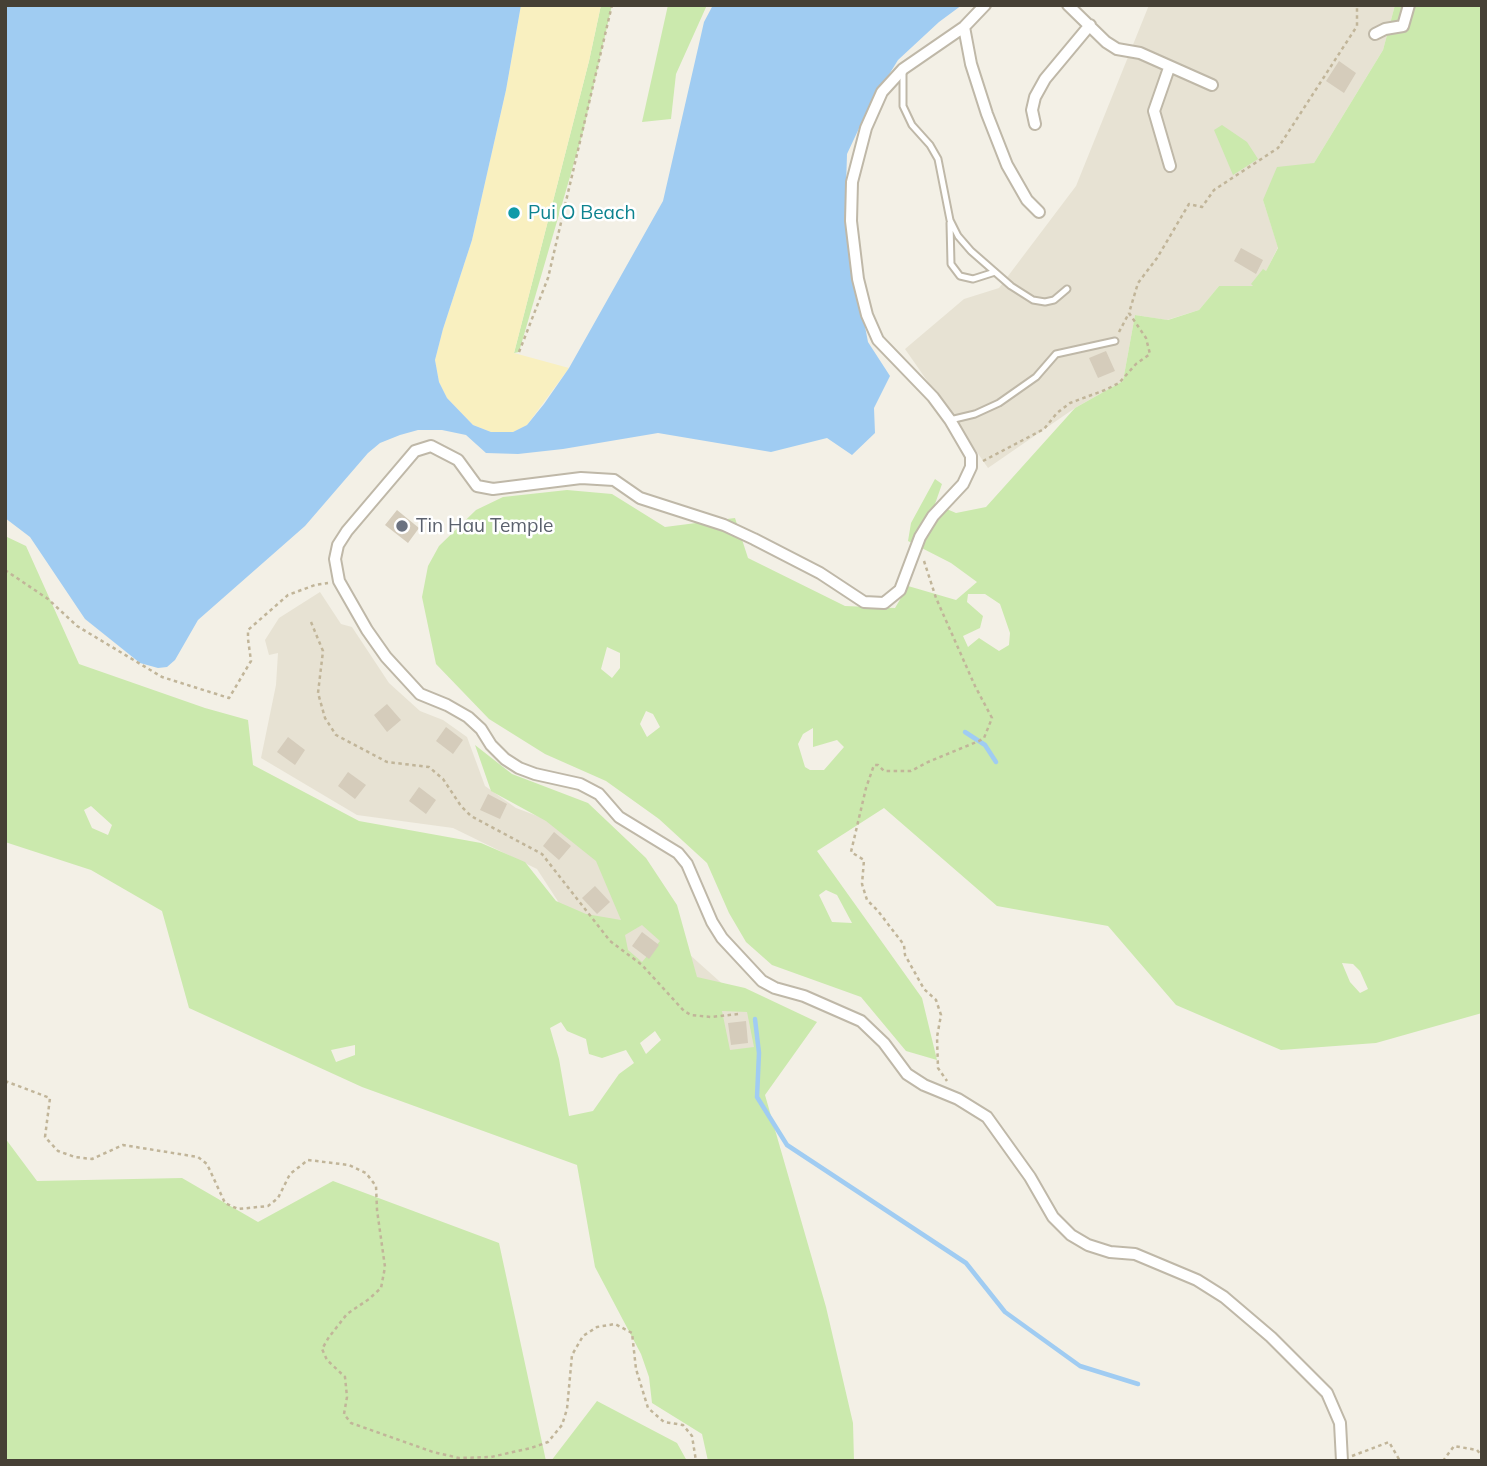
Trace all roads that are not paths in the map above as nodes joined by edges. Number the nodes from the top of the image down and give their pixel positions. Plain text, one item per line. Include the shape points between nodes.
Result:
1 (985, 5) edge
2 (1068, 5) edge
3 (1409, 5) edge
4 (1090, 25) junction
5 (964, 27) junction
6 (1375, 34) dead end
7 (1169, 68) junction
8 (903, 69) junction
9 (1212, 85) dead end
10 (1035, 124) dead end
11 (1170, 166) dead end
12 (1039, 212) dead end
13 (950, 220) junction
14 (995, 272) junction
15 (1067, 289) dead end
16 (1115, 341) road end
17 (950, 419) junction
18 (1342, 1460) edge

1 - 5 street
2 - 4 street
3 - 6 street via 1403,26
4 - 7 street via 1117,49
4 - 10 street via 1045,79 1032,110
5 - 8 street
5 - 12 street via 975,76 1007,165
7 - 9 street
7 - 11 street via 1154,111
8 - 13 lane via 902,106 938,159
8 - 17 street via 882,92 855,164 851,221 858,279 878,340
13 - 14 lane via 958,236
13 - 14 lane via 951,264 960,276 973,279
14 - 15 lane via 1033,300 1054,300
16 - 17 lane via 1056,354 1035,377 999,403
17 - 18 street via 971,456 971,467 963,484 920,537 900,590 884,603 864,602 754,539 640,498 614,480 581,478 494,489 477,486 458,460 431,446 415,451 347,531 335,559 339,581 386,657 420,694 468,717 491,745 519,768 600,794 619,817 678,853 722,938 762,981 862,1021 907,1074 987,1117 1053,1217 1071,1235 1088,1245 1135,1254 1197,1280 1271,1336 1327,1393 1340,1423

